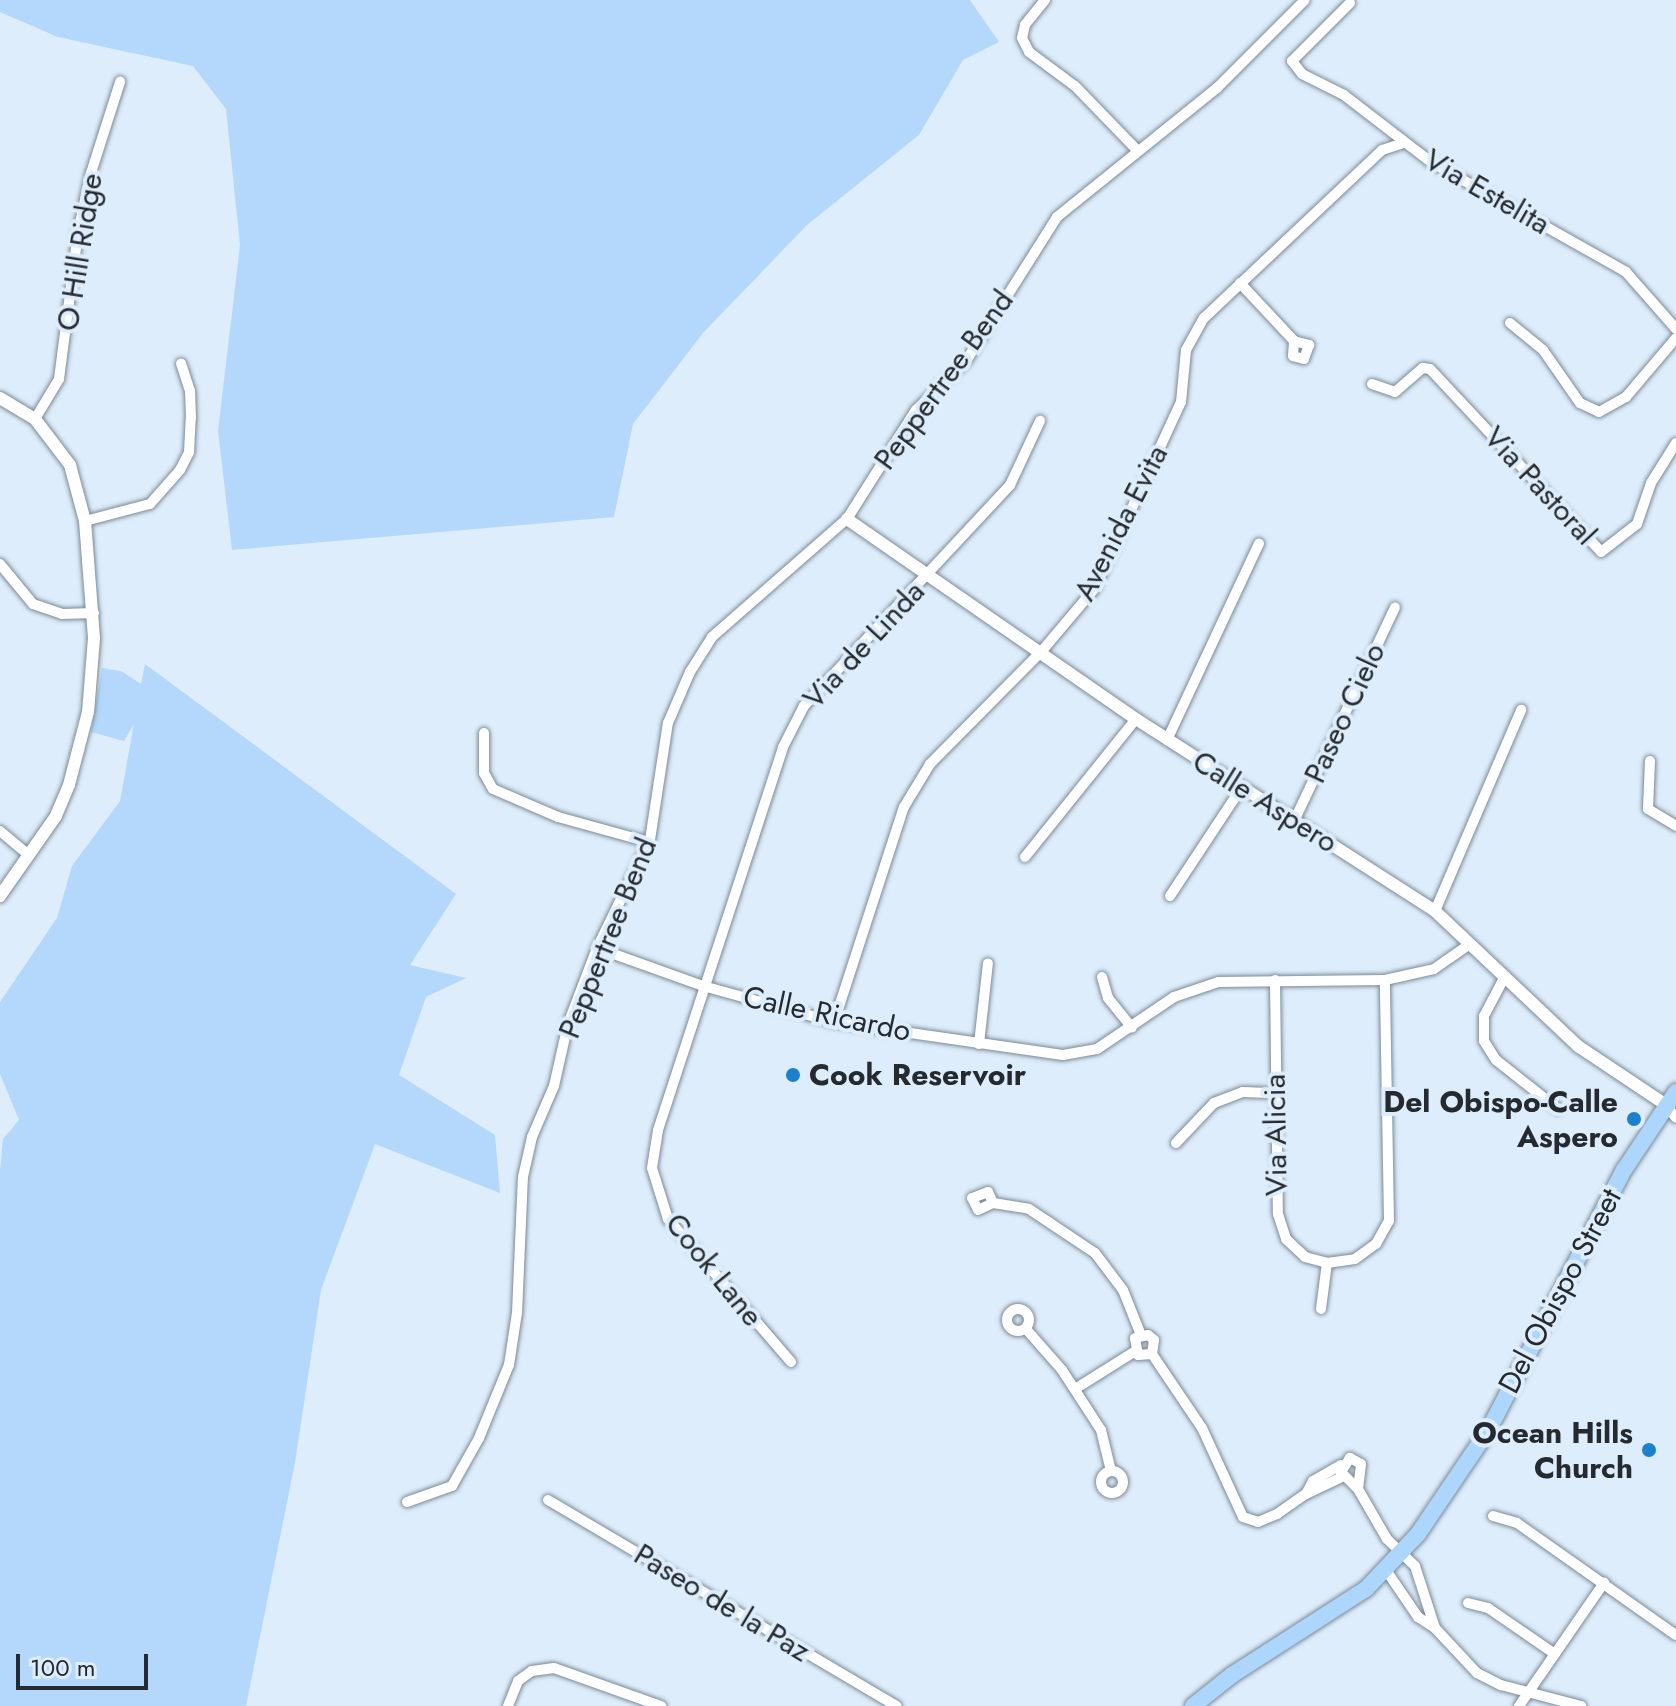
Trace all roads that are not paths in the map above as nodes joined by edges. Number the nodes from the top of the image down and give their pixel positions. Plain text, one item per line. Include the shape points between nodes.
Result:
1 (1045, 0) edge
2 (1305, 0) edge
3 (1350, 3) dead end
4 (120, 82) dead end
5 (1403, 143) junction
6 (1136, 149) junction
7 (1240, 283) junction
8 (1510, 323) dead end
9 (1676, 329) edge
10 (1676, 338) edge
11 (1294, 341) dead end
12 (181, 363) dead end
13 (1372, 384) dead end
14 (0, 398) edge
15 (35, 419) junction
16 (1040, 421) dead end
17 (1676, 443) edge
18 (847, 519) junction
19 (85, 521) junction
20 (1259, 544) dead end
21 (0, 564) edge
22 (926, 577) junction
23 (1395, 607) dead end
24 (94, 613) junction
25 (1041, 652) junction
26 (1521, 710) dead end
27 (1136, 719) junction
28 (484, 733) dead end
29 (1167, 740) junction
30 (1650, 761) dead end
31 (1242, 787) junction
32 (1295, 819) junction
33 (1676, 826) edge
34 (0, 831) edge
35 (649, 842) junction
36 (29, 855) junction
37 (1025, 857) dead end
38 (0, 896) edge
39 (1170, 896) dead end
40 (1435, 911) junction
41 (1467, 946) junction
42 (597, 948) junction
43 (988, 963) dead end
44 (1102, 977) dead end
45 (1275, 980) junction
46 (1385, 980) junction
47 (1503, 980) junction
48 (703, 986) junction
49 (834, 1022) junction
50 (1132, 1028) junction
51 (979, 1044) junction
52 (1276, 1093) junction
53 (1674, 1105) edge
54 (1558, 1109) dead end
55 (1176, 1143) dead end
56 (993, 1203) dead end
57 (1327, 1263) junction
58 (1321, 1309) dead end
59 (1026, 1329) dead end
60 (1141, 1335) junction
61 (1134, 1352) junction
62 (1152, 1354) junction
63 (791, 1362) dead end
64 (1075, 1389) junction
65 (1111, 1471) dead end
66 (1342, 1471) junction
67 (1358, 1489) junction
68 (548, 1500) dead end
69 (407, 1502) dead end
70 (1493, 1516) dead end
71 (1402, 1552) junction
72 (1386, 1570) junction
73 (1604, 1583) junction
74 (1468, 1603) dead end
75 (1435, 1628) junction
76 (1676, 1635) edge
77 (1555, 1654) junction
78 (1529, 1692) junction
79 (508, 1706) edge
80 (661, 1706) edge
81 (897, 1706) edge
82 (1193, 1706) edge
83 (1519, 1706) edge
84 (1581, 1706) edge

1 - 6 street via 1025,25 1022,38 1029,52 1075,86
2 - 6 street, Peppertree Bend via 1217,88
3 - 5 street, Via Estelita via 1292,61 1302,74 1344,95
4 - 15 street, O Hill Ridge via 81,217 59,379
5 - 7 street, Avenida Evita via 1382,150
5 - 9 street, Via Estelita via 1626,272
6 - 18 street, Peppertree Bend via 1057,217 966,361 916,410
7 - 11 street
7 - 25 street, Avenida Evita via 1204,318 1186,350 1181,402 1095,588
8 - 10 street via 1543,350 1580,403 1599,412 1626,397
12 - 19 street via 191,418 189,452 180,470 150,504
13 - 17 street, Via Pastoral via 1395,392 1423,368 1430,369 1601,552 1637,524 1651,483
14 - 15 street
15 - 19 street via 70,465
16 - 22 street, Via de Linda via 1010,485
18 - 22 street, Calle Aspero
18 - 35 street, Peppertree Bend via 712,637 690,672 668,723
19 - 24 street
20 - 29 street
21 - 24 street via 33,604 62,614
22 - 25 street, Calle Aspero
22 - 48 street, Via de Linda via 804,706 783,747
23 - 32 street, Paseo Cielo
24 - 36 street via 93,676 80,750 56,816
25 - 27 street, Calle Aspero
25 - 49 street, Avenida Evita via 930,764 904,807
26 - 40 street
27 - 29 street, Calle Aspero
27 - 37 street
28 - 35 street via 484,773 493,789 558,817
29 - 31 street, Calle Aspero
30 - 33 street via 1648,809
31 - 32 street, Calle Aspero
31 - 39 street
32 - 40 street, Calle Aspero
34 - 36 street
35 - 42 street, Peppertree Bend
36 - 38 street
40 - 41 street, Calle Aspero
41 - 46 street, Calle Ricardo via 1434,969
41 - 47 street, Calle Aspero
42 - 48 street, Calle Ricardo
42 - 69 street, Peppertree Bend via 568,1024 554,1086 532,1137 523,1177 517,1313 509,1365 452,1486
43 - 51 street
44 - 50 street via 1108,998
45 - 46 street, Calle Ricardo
45 - 50 street, Calle Ricardo via 1218,982 1174,997
45 - 52 street, Via Alicia
46 - 57 street via 1389,1221 1376,1244 1355,1259
47 - 53 street, Calle Aspero via 1578,1046
47 - 54 street via 1484,1016 1484,1041 1496,1060
48 - 49 street, Calle Ricardo
48 - 63 street, Cook Lane via 658,1130 652,1168 656,1195 673,1227
49 - 51 street, Calle Ricardo
50 - 51 street, Calle Ricardo via 1097,1049 1063,1055
52 - 55 street via 1243,1092 1214,1103
52 - 57 street, Via Alicia via 1278,1214 1286,1239 1305,1257
53 - 71 main road, Del Obispo Street via 1596,1220 1489,1429 1444,1501
56 - 60 street via 1046,1217 1095,1253 1123,1290
57 - 58 street
59 - 64 street
60 - 61 street via 1135,1338
60 - 62 street via 1154,1340
61 - 62 street
61 - 64 street
62 - 66 street via 1202,1428 1243,1517 1268,1519 1306,1494 1313,1481
64 - 65 street via 1108,1445
66 - 67 street
66 - 67 street via 1350,1458 1361,1464
67 - 71 street via 1387,1539
68 - 81 street, Paseo de la Paz
70 - 73 street via 1517,1523
71 - 72 main road, Del Obispo Street
71 - 75 street via 1425,1584
72 - 75 street via 1418,1617
72 - 82 main road, Del Obispo Street
73 - 76 street
73 - 77 street
74 - 77 street via 1488,1608
75 - 78 street via 1477,1673
77 - 78 street
78 - 83 street
78 - 84 street
79 - 80 street via 518,1681 532,1671 554,1668

